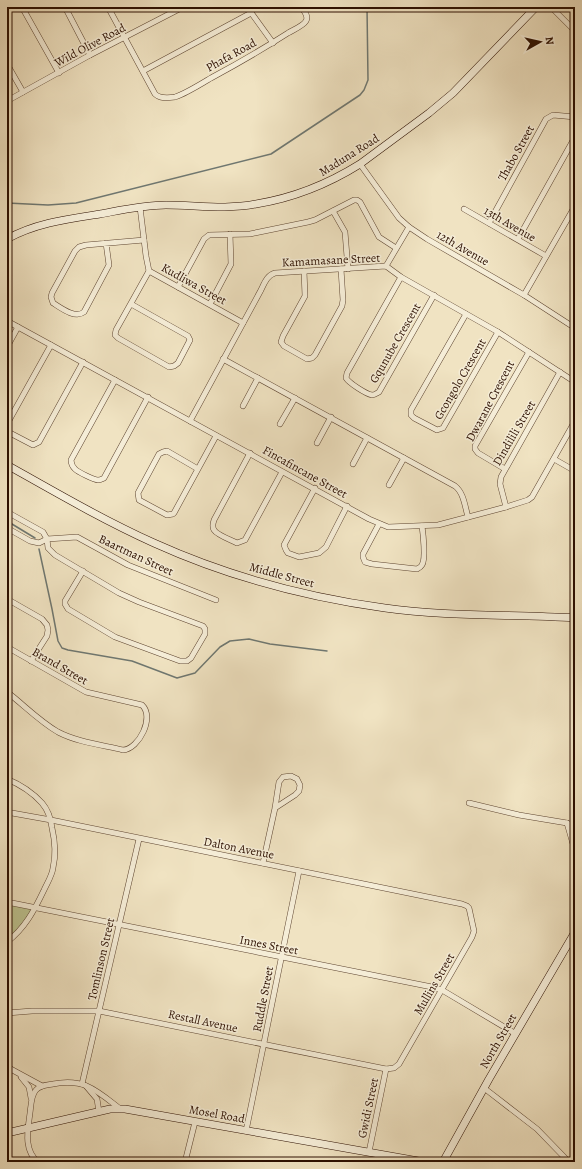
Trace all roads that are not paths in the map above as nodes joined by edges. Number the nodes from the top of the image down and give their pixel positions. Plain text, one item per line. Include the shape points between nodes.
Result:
1 (22, 7) edge
2 (64, 7) edge
3 (108, 7) edge
4 (183, 7) edge
5 (247, 7) edge
6 (301, 7) edge
7 (536, 7) edge
8 (551, 7) edge
9 (251, 13) junction
10 (575, 31) edge
11 (126, 38) junction
12 (273, 43) junction
13 (90, 55) junction
14 (7, 64) edge
15 (143, 72) junction
16 (58, 73) junction
17 (23, 92) junction
18 (7, 101) edge
19 (575, 117) edge
20 (575, 137) edge
21 (360, 164) junction
22 (575, 206) edge
23 (140, 207) junction
24 (464, 209) dead end
25 (333, 211) junction
26 (489, 223) junction
27 (409, 227) junction
28 (230, 234) junction
29 (7, 239) edge
30 (518, 239) junction
31 (144, 240) junction
32 (106, 243) junction
33 (396, 248) junction
34 (546, 256) junction
35 (386, 266) junction
36 (341, 269) junction
37 (348, 269) junction
38 (149, 271) junction
39 (304, 271) junction
40 (401, 277) junction
41 (178, 287) junction
42 (434, 295) junction
43 (524, 295) junction
44 (131, 304) junction
45 (210, 304) junction
46 (466, 314) junction
47 (7, 321) edge
48 (243, 323) junction
49 (18, 327) junction
50 (575, 328) edge
51 (498, 332) junction
52 (50, 345) junction
53 (7, 347) edge
54 (528, 352) junction
55 (223, 359) junction
56 (83, 362) junction
57 (560, 372) junction
58 (258, 378) junction
59 (115, 380) junction
60 (575, 382) edge
61 (148, 397) junction
62 (295, 398) junction
63 (243, 406) dead end
64 (331, 417) junction
65 (190, 421) junction
66 (7, 424) edge
67 (280, 424) dead end
68 (574, 425) edge
69 (7, 430) edge
70 (216, 436) junction
71 (367, 438) junction
72 (317, 443) dead end
73 (250, 453) junction
74 (404, 458) junction
75 (554, 459) junction
76 (353, 464) dead end
77 (7, 465) edge
78 (198, 469) junction
79 (505, 469) junction
80 (575, 471) edge
81 (282, 472) junction
82 (389, 485) dead end
83 (315, 488) junction
84 (347, 506) junction
85 (506, 507) junction
86 (7, 512) edge
87 (468, 517) junction
88 (380, 524) junction
89 (422, 526) junction
90 (7, 528) edge
91 (47, 539) junction
92 (83, 571) junction
93 (7, 599) edge
94 (216, 600) dead end
95 (575, 618) edge
96 (7, 647) edge
97 (31, 661) junction
98 (7, 692) edge
99 (7, 779) edge
100 (469, 804) dead end
101 (275, 808) junction
102 (7, 811) edge
103 (51, 820) junction
104 (567, 823) junction
105 (575, 826) edge
106 (139, 838) junction
107 (575, 851) edge
108 (264, 863) junction
109 (299, 871) junction
110 (7, 902) edge
111 (467, 906) joint
112 (36, 908) junction
113 (119, 925) junction
114 (574, 934) edge
115 (7, 942) edge
116 (281, 958) junction
117 (442, 990) junction
118 (99, 1011) junction
119 (7, 1013) edge
120 (516, 1034) junction
121 (264, 1044) junction
122 (7, 1067) edge
123 (394, 1068) joint
124 (386, 1069) junction
125 (18, 1074) junction
126 (84, 1084) junction
127 (42, 1086) junction
128 (484, 1088) junction
129 (32, 1101) junction
130 (119, 1108) junction
131 (99, 1112) junction
132 (195, 1122) junction
133 (28, 1128) junction
134 (246, 1131) junction
135 (7, 1133) edge
136 (369, 1152) junction
137 (38, 1162) edge
138 (185, 1162) edge
139 (424, 1162) edge
140 (443, 1162) edge
141 (568, 1162) edge

1 - 16 street
2 - 13 street
3 - 11 street
4 - 11 street, Wild Olive Road
5 - 9 street
6 - 12 street, Phafa Road via 307,18 304,22
7 - 21 street, Maduna Road via 441,103
8 - 10 street
9 - 12 street
9 - 15 street
11 - 13 street, Wild Olive Road
11 - 15 street
12 - 15 street, Phafa Road via 174,97 159,97 155,94
13 - 16 street, Wild Olive Road
14 - 17 street
16 - 17 street, Wild Olive Road
17 - 18 street, Wild Olive Road
19 - 26 street, Thabo Street via 553,115 546,119
20 - 30 street
21 - 23 street, Maduna Road via 319,186 256,205
21 - 27 street, 12th Avenue via 399,218
22 - 34 street
23 - 29 street, Maduna Road via 49,223
23 - 31 street, Kudliwa Street
24 - 26 street, 13th Avenue
25 - 28 street via 308,222 250,234
25 - 33 street via 352,200 358,201 380,238
25 - 37 street via 346,232
26 - 30 street, 13th Avenue
27 - 33 street
27 - 43 street, 12th Avenue
28 - 41 street via 205,238
28 - 45 street via 232,264
30 - 34 street, 13th Avenue
31 - 32 street
31 - 38 street, Kudliwa Street
32 - 32 street via 77,248 51,295 53,303 75,315 84,312 109,265
33 - 35 street
34 - 43 street
35 - 37 street, Kamamasane Street
35 - 40 street, Kamamasane Street
36 - 37 street, Kamamasane Street
36 - 39 street, Kamamasane Street
36 - 39 street via 342,306 314,356 307,359 284,346 281,341 305,296
38 - 41 street, Kudliwa Street
38 - 44 street
39 - 48 street, Kamamasane Street via 271,274
40 - 42 street, Kamamasane Street
40 - 42 street, Gqunube Crescent via 347,373 346,377 350,383 371,394 379,392
41 - 45 street, Kudliwa Street
42 - 46 street, Kamamasane Street
43 - 50 street, 12th Avenue
44 - 44 street via 115,332 116,337 170,367 176,365 190,340 188,336
45 - 48 street, Kudliwa Street
46 - 51 street, Kamamasane Street
46 - 51 street, Gcongolo Crescent via 411,410 414,418 437,430 443,428
47 - 49 street, Fincafincane Street
48 - 55 street, Kamamasane Street
49 - 52 street, Fincafincane Street
49 - 53 street
51 - 54 street, Kamamasane Street
52 - 56 street, Fincafincane Street
52 - 66 street
54 - 57 street, Kamamasane Street
54 - 79 street, Dwarane Crescent via 475,446 478,453
55 - 58 street
55 - 65 street, Kamamasane Street
56 - 59 street, Fincafincane Street
56 - 69 street via 39,442 33,445
57 - 60 street, Kamamasane Street
57 - 79 street, Dindilili Street
58 - 62 street
58 - 63 street
59 - 61 street, Fincafincane Street
59 - 61 street via 72,460 76,470 96,480 104,478
61 - 65 street, Fincafincane Street
62 - 64 street
62 - 67 street
64 - 71 street
64 - 72 street
65 - 70 street, Fincafincane Street
68 - 75 street, Fincafincane Street
70 - 73 street, Fincafincane Street
70 - 78 street
71 - 74 street
71 - 76 street
73 - 81 street, Fincafincane Street
73 - 81 street via 214,520 213,528 218,533 237,543 245,540
74 - 82 street
74 - 87 street via 458,488
75 - 80 street
75 - 85 street, Fincafincane Street via 532,496 528,500
77 - 95 street, Middle Street via 112,523 181,555 236,575 293,591 344,602 411,611
78 - 78 street via 174,513 167,515 140,501 138,493 161,452 167,451
79 - 85 street, Dindilili Street via 500,482
81 - 83 street, Fincafincane Street
83 - 84 street, Fincafincane Street
83 - 84 street via 284,545 288,553 301,557 321,552
84 - 88 street, Fincafincane Street
85 - 87 street, Fincafincane Street
86 - 91 street via 43,532
87 - 89 street, Fincafincane Street via 438,525
88 - 89 street, Fincafincane Street via 391,527
88 - 89 street via 364,553 365,562 417,569 423,562
90 - 91 street, Baartman Street via 35,543
91 - 92 street via 51,552
91 - 94 street, Baartman Street via 77,537 128,565
92 - 92 street via 139,602 203,626 205,634 191,658 180,661 116,637 68,609 65,601
93 - 97 street via 47,625 47,636
96 - 97 street, Brand Street
97 - 98 street, Brand Street via 86,692 142,705 147,714 142,734 133,746 123,750 76,739 47,724
99 - 103 street via 43,803
100 - 104 street
101 - 101 street via 297,793 300,785 293,776 283,777 279,782
101 - 108 street
102 - 103 street, Dalton Avenue
103 - 106 street, Dalton Avenue
103 - 112 street via 55,844 53,869
104 - 105 street
104 - 107 street
106 - 108 street, Dalton Avenue
106 - 113 street, Tomlinson Street
108 - 109 street, Dalton Avenue
109 - 111 street, Dalton Avenue
109 - 116 street, Ruddle Street
110 - 112 street, Innes Street
111 - 117 street, Mullins Street via 474,934
112 - 113 street, Innes Street
112 - 115 street via 26,924
113 - 116 street, Innes Street
113 - 118 street, Tomlinson Street
114 - 120 street, North Street
116 - 117 street, Innes Street
116 - 121 street, Ruddle Street
117 - 120 street, Innes Street
117 - 123 street, Mullins Street via 399,1064
118 - 119 street, Restall Avenue
118 - 121 street, Restall Avenue
118 - 126 street, Tomlinson Street
120 - 128 street, North Street
121 - 124 street, Restall Avenue
121 - 134 street, Ruddle Street
122 - 125 street
123 - 124 street, Restall Avenue
124 - 136 street, Gwidi Street
125 - 127 street
125 - 129 street via 29,1087
126 - 127 street via 70,1082
126 - 130 street
126 - 131 street via 97,1099
127 - 129 street via 34,1092
128 - 140 street, North Street
128 - 141 street via 537,1129
129 - 133 street
130 - 131 street, Mosel Road
130 - 132 street, Mosel Road
131 - 133 street, Mosel Road
132 - 134 street, Mosel Road
132 - 138 street
133 - 135 street, Mosel Road
133 - 137 street via 27,1139 32,1156
134 - 136 street, Mosel Road
136 - 139 street, Mosel Road

